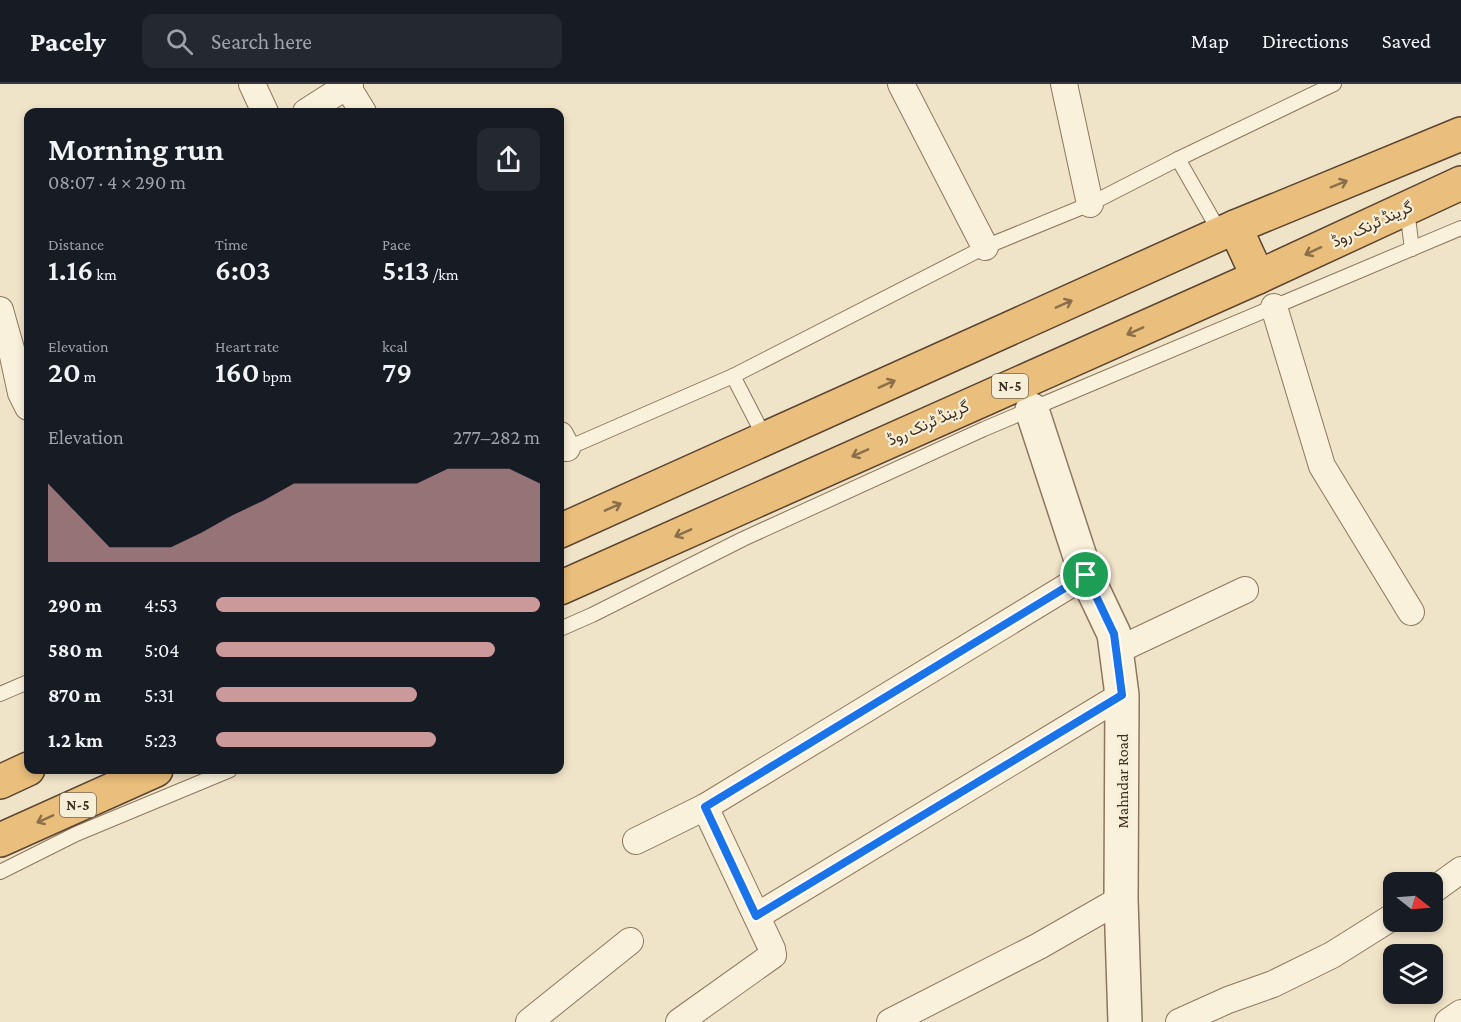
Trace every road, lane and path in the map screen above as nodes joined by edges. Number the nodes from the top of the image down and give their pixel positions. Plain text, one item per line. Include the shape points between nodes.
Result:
1 (252, 84) edge
2 (901, 84) edge
3 (1064, 84) edge
4 (1334, 84) edge
5 (348, 85) edge
6 (263, 108) edge
7 (312, 108) edge
8 (361, 108) edge
9 (1461, 134) edge
10 (1178, 159) junction
11 (1461, 183) edge
12 (1090, 204) junction
13 (1406, 207) junction
14 (1461, 228) edge
15 (1228, 230) junction
16 (985, 247) junction
17 (1412, 249) junction
18 (1258, 277) junction
19 (1274, 307) junction
20 (0, 310) edge
21 (733, 376) junction
22 (24, 399) edge
23 (1032, 410) junction
24 (765, 438) junction
25 (564, 444) edge
26 (564, 529) edge
27 (1086, 575) junction
28 (564, 586) edge
29 (1245, 590) dead end
30 (1411, 612) dead end
31 (564, 627) edge
32 (1116, 651) junction
33 (24, 684) edge
34 (0, 694) edge
35 (1122, 695) junction
36 (24, 771) edge
37 (147, 774) edge
38 (220, 774) edge
39 (0, 782) edge
40 (705, 807) junction
41 (0, 840) edge
42 (636, 841) dead end
43 (1461, 870) edge
44 (0, 872) edge
45 (1443, 883) edge
46 (1121, 899) junction
47 (756, 916) junction
48 (1383, 923) edge
49 (630, 941) dead end
50 (1461, 1013) edge
51 (529, 1022) edge
52 (679, 1022) edge
53 (890, 1022) edge
54 (1125, 1022) edge
55 (1179, 1022) edge
56 (1448, 1022) edge

1 - 6 street
2 - 16 street
3 - 12 street
4 - 10 lane
5 - 7 street
5 - 8 street
15 -> 9 highway
10 - 12 lane
10 - 15 lane
11 - 13 highway, گرینڈ ٹرنک روڈ / N-5
12 - 16 lane
13 - 17 lane
13 -> 18 highway, گرینڈ ٹرنک روڈ / N-5
14 - 17 lane
15 - 18 highway
24 -> 15 highway
16 - 21 lane
17 - 19 lane
18 -> 28 highway, گرینڈ ٹرنک روڈ / N-5
19 - 23 lane
19 - 30 street via 1322,466
20 - 22 street
21 - 24 lane
21 - 25 lane
23 - 27 street, Mahndar Road
23 - 31 lane via 743,539
26 -> 24 highway
27 - 32 street, Mahndar Road via 1114,634
27 - 40 street
29 - 32 street
32 - 35 street, Mahndar Road
33 - 34 lane
35 - 46 street, Mahndar Road
35 - 47 street
36 - 39 highway
37 -> 41 highway, N-5
38 - 44 lane via 76,834
40 - 42 street
40 - 47 street
43 - 45 street
46 - 53 street via 1040,946
46 - 54 street, Mahndar Road
47 - 52 street via 773,955
48 - 55 street via 1283,980
49 - 51 street
50 - 56 street

